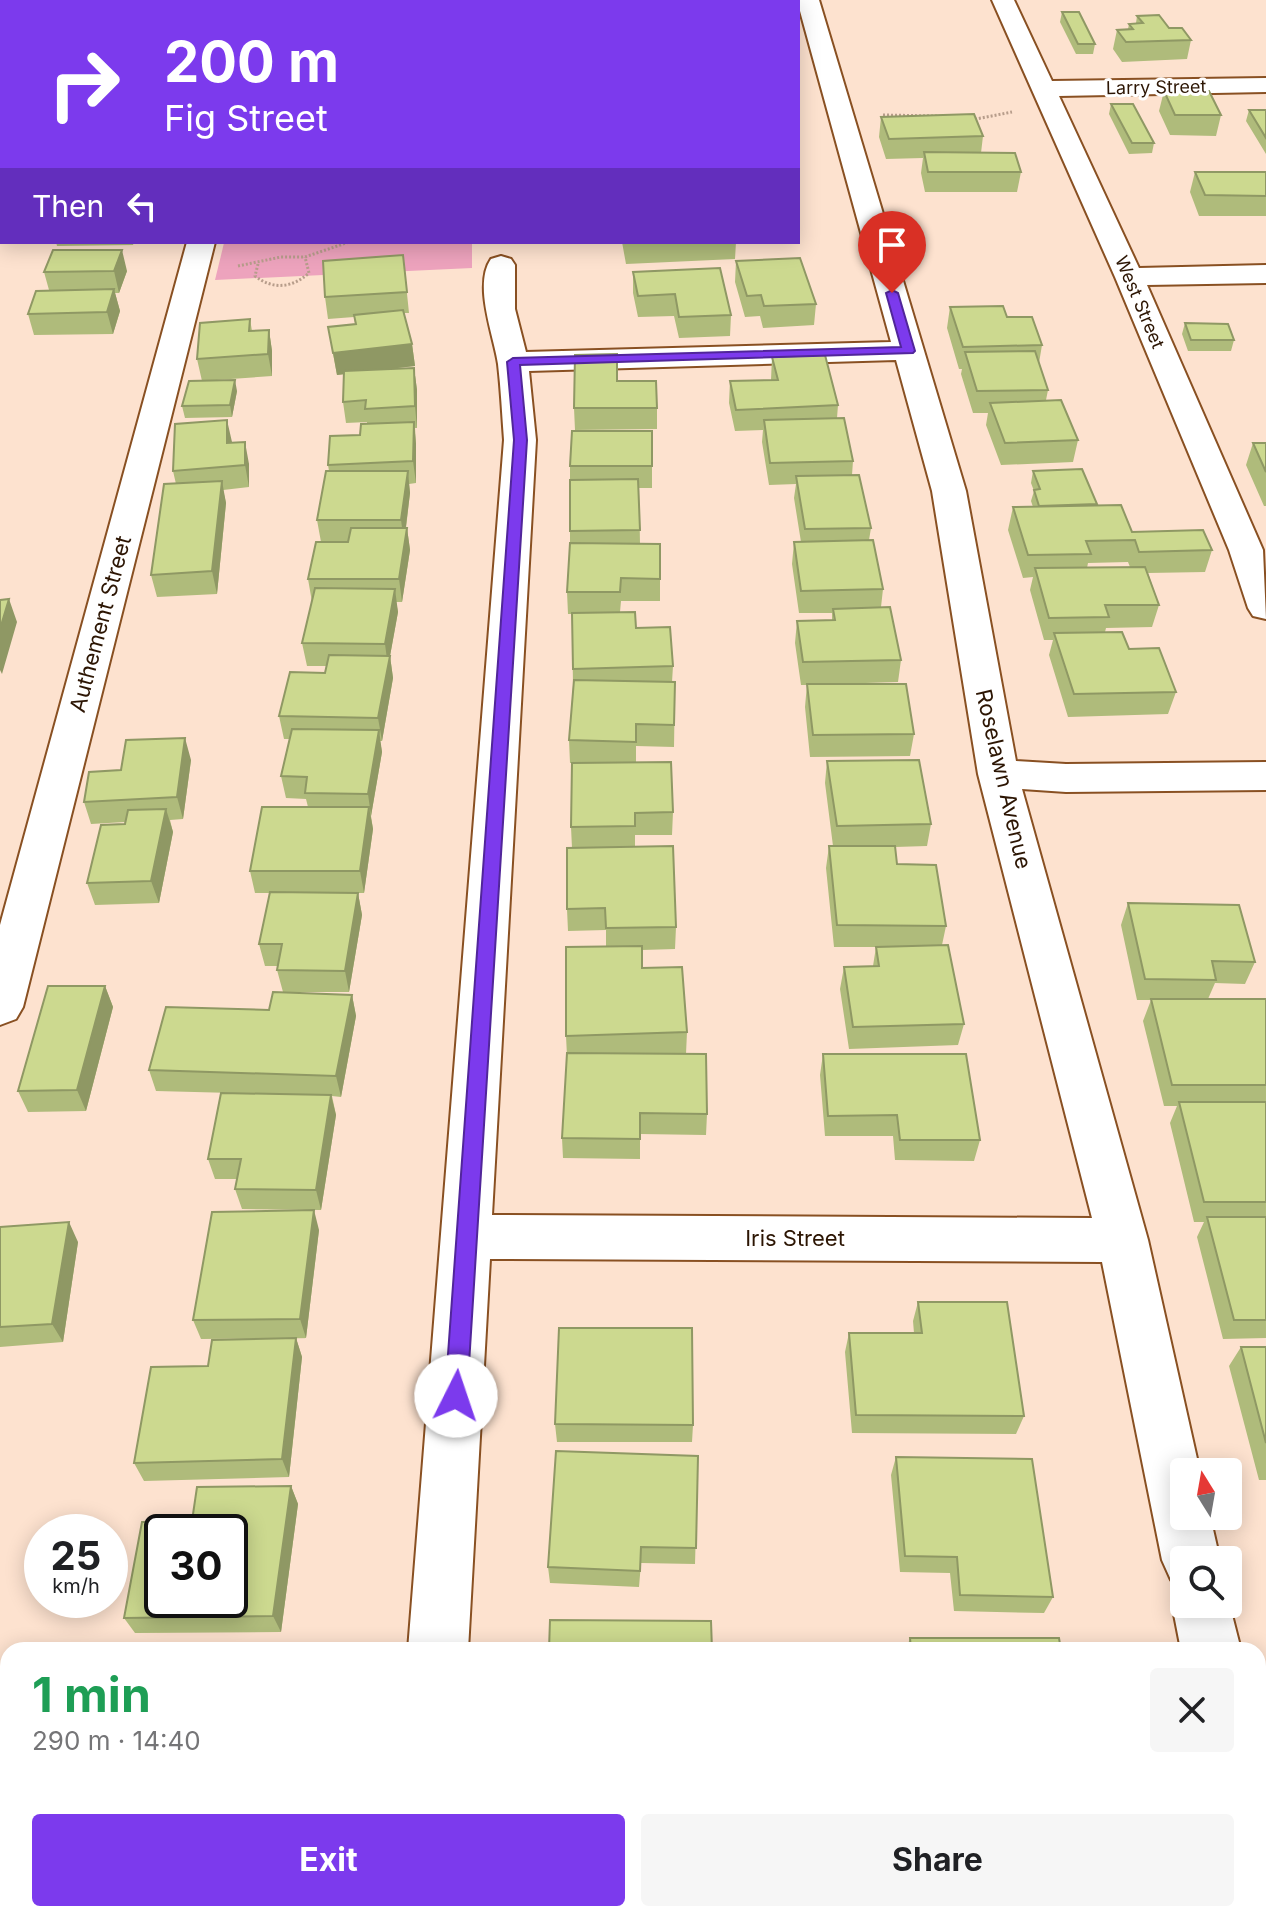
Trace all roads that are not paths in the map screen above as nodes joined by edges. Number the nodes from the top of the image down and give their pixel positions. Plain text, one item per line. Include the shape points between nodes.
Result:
1 (808, 0) edge
2 (1003, 0) edge
3 (1266, 85) edge
4 (1045, 89) junction
5 (197, 255) edge
6 (501, 265) dead end
7 (1266, 274) edge
8 (1129, 277) junction
9 (908, 351) junction
10 (513, 362) junction
11 (1256, 550) edge
12 (1266, 608) edge
13 (998, 774) junction
14 (1266, 776) edge
15 (0, 1007) edge
16 (467, 1237) junction
17 (1123, 1240) junction
18 (1188, 1546) edge
19 (1204, 1618) edge
20 (439, 1642) edge
21 (1209, 1642) edge

1 - 9 street, Roselawn Avenue
2 - 4 street, West Street
3 - 4 street, Larry Street
4 - 8 street, West Street
5 - 15 street, Authement Street
6 - 10 street via 500,309
7 - 8 street
8 - 11 street, West Street
9 - 10 street
9 - 13 street, Roselawn Avenue via 949,491
10 - 16 street via 520,440
11 - 12 street, West Street
13 - 14 street
13 - 17 street, Roselawn Avenue
16 - 17 street, Iris Street
16 - 20 street
17 - 18 street, Roselawn Avenue
19 - 21 street

